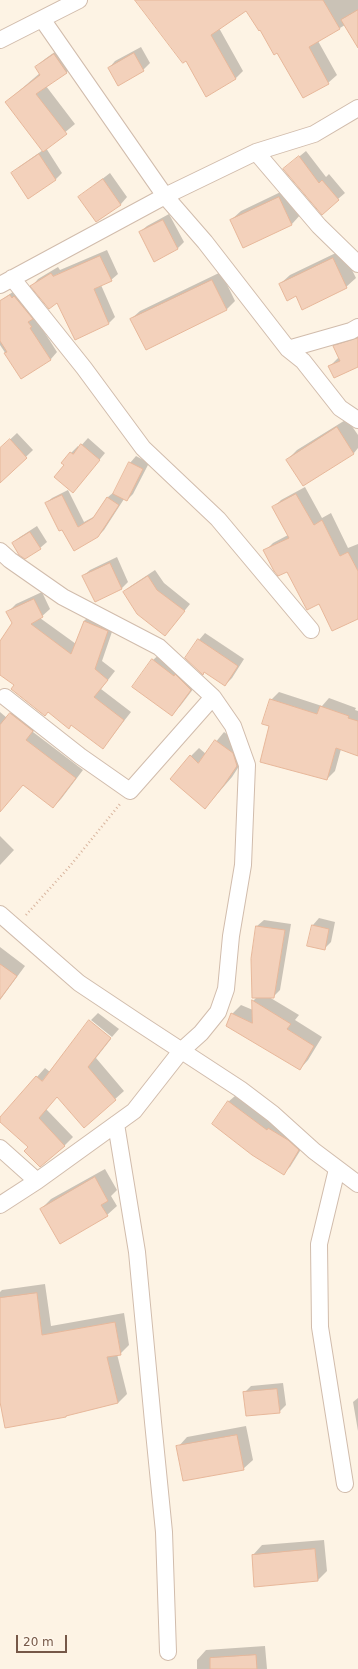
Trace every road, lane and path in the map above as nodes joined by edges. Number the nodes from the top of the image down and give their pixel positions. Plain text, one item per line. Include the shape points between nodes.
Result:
1 (79, 0) edge
2 (42, 19) junction
3 (0, 40) edge
4 (358, 108) edge
5 (256, 152) junction
6 (165, 196) junction
7 (358, 264) edge
8 (6, 281) edge
9 (358, 327) edge
10 (288, 349) junction
11 (358, 420) edge
12 (0, 551) edge
13 (311, 630) dead end
14 (5, 697) dead end
15 (213, 697) junction
16 (130, 791) junction
17 (0, 914) edge
18 (15, 927) junction
19 (181, 1051) junction
20 (116, 1124) junction
21 (0, 1148) edge
22 (337, 1169) junction
23 (38, 1181) junction
24 (358, 1184) edge
25 (0, 1205) edge
26 (345, 1484) dead end
27 (168, 1652) dead end

1 - 2 street
2 - 3 street
2 - 6 street
4 - 5 street via 314,134
5 - 6 street
5 - 7 street via 319,226
6 - 8 street
6 - 10 street via 205,242
8 - 13 street via 84,368 143,448 218,519
9 - 10 street
10 - 11 street via 303,361 340,408
12 - 15 street via 63,597 159,647
14 - 16 street via 80,756
15 - 16 street
15 - 19 street via 234,726 247,765 243,865 231,936 226,989 218,1012 201,1033
16 - 18 path via 88,844
17 - 18 street
18 - 19 street via 80,983
19 - 20 street via 134,1111
19 - 22 street via 240,1088
20 - 23 street
20 - 27 street via 137,1252 164,1532
21 - 23 street
22 - 24 street
22 - 26 street via 319,1244 320,1328
23 - 25 street

